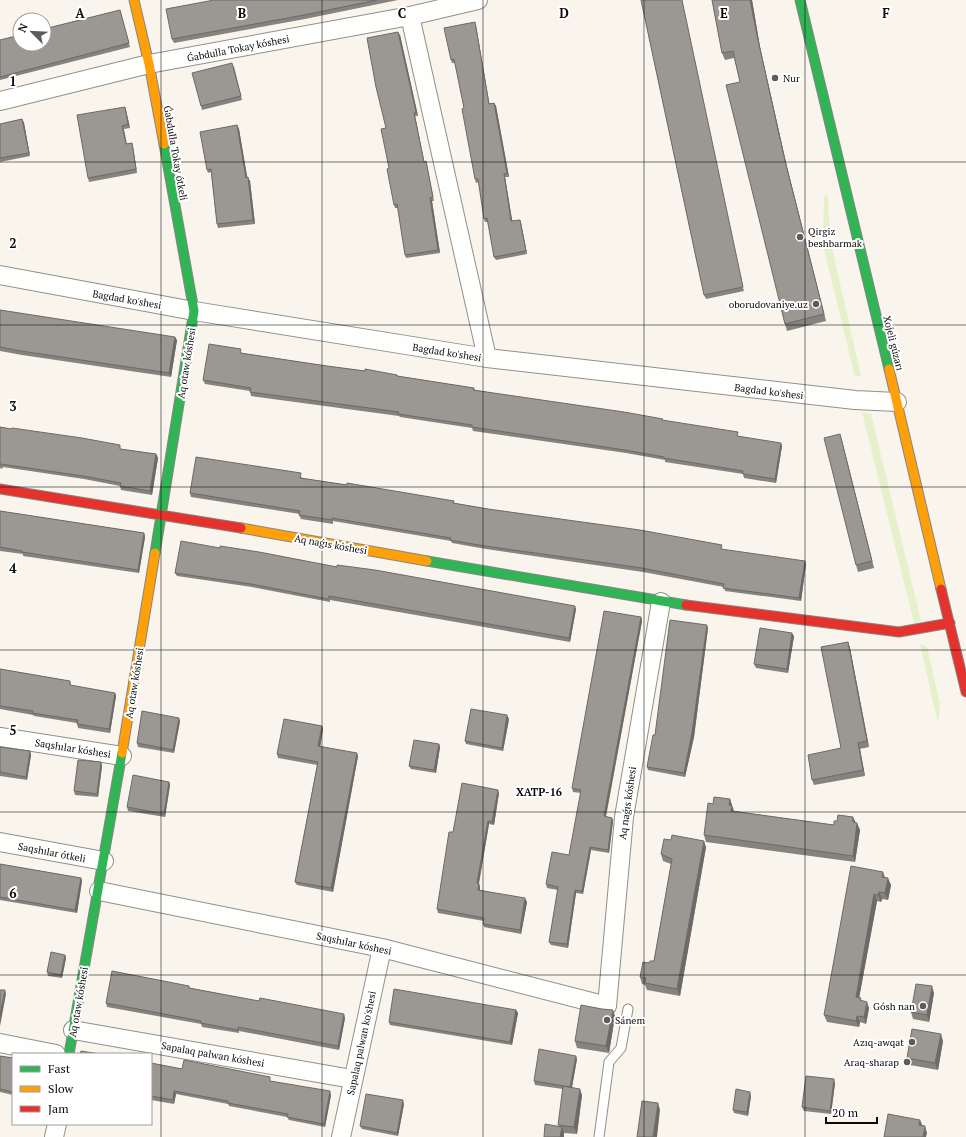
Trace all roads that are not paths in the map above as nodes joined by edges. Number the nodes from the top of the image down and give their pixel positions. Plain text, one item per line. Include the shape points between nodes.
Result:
1 (134, 0) edge
2 (478, 0) edge
3 (800, 0) edge
4 (410, 16) junction
5 (149, 64) junction
6 (0, 101) edge
7 (0, 275) edge
8 (194, 311) junction
9 (487, 358) junction
10 (898, 402) junction
11 (0, 489) edge
12 (162, 514) junction
13 (661, 602) junction
14 (950, 623) junction
15 (963, 662) edge
16 (966, 692) edge
17 (0, 737) edge
18 (122, 756) junction
19 (0, 842) edge
20 (104, 861) junction
21 (99, 891) junction
22 (382, 948) junction
23 (607, 1006) joint
24 (628, 1009) dead end
25 (73, 1030) junction
26 (0, 1043) edge
27 (51, 1053) edge
28 (69, 1053) edge
29 (352, 1079) junction
30 (57, 1125) edge
31 (54, 1137) edge
32 (340, 1137) edge
33 (599, 1137) edge

1 - 5 street, Ǵabdulla Tokay ótkeli
2 - 4 street, Ǵabdulla Tokay kóshesi
3 - 10 street, Xojeli gúzarı
4 - 5 street, Ǵabdulla Tokay kóshesi
4 - 9 street
5 - 6 street, Ǵabdulla Tokay kóshesi
5 - 8 street, Ǵabdulla Tokay ótkeli
7 - 8 street, Bagdad ko'shesi
8 - 9 street, Bagdad ko'shesi
8 - 12 street, Aq otaw kóshesi
9 - 10 street, Bagdad ko'shesi via 855,400
10 - 14 street, Xojeli gúzarı
11 - 12 street, Aq naǵıs kóshesi
12 - 13 street, Aq naǵıs kóshesi
12 - 18 street, Aq otaw kóshesi
13 - 14 street, Aq naǵıs kóshesi via 899,632
13 - 23 street, Aq naǵıs kóshesi via 624,817
14 - 15 street, Xojeli gúzarı
15 - 16 street, Xojeli gúzarı
17 - 18 street, Saqshılar kóshesi
18 - 20 street, Aq otaw kóshesi
19 - 20 street, Saqshılar ótkeli
20 - 21 street, Aq otaw kóshesi
21 - 22 street, Saqshılar kóshesi
21 - 25 street, Aq otaw kóshesi
22 - 23 street, Saqshılar kóshesi
22 - 29 street, Sapalaq palwan ko'shesi
24 - 33 lane via 621,1048 609,1062
25 - 28 street, Aq otaw kóshesi
25 - 29 street, Sapalaq palwan kóshesi
26 - 27 street
29 - 32 street, Sapalaq palwan ko'shesi
30 - 31 street

